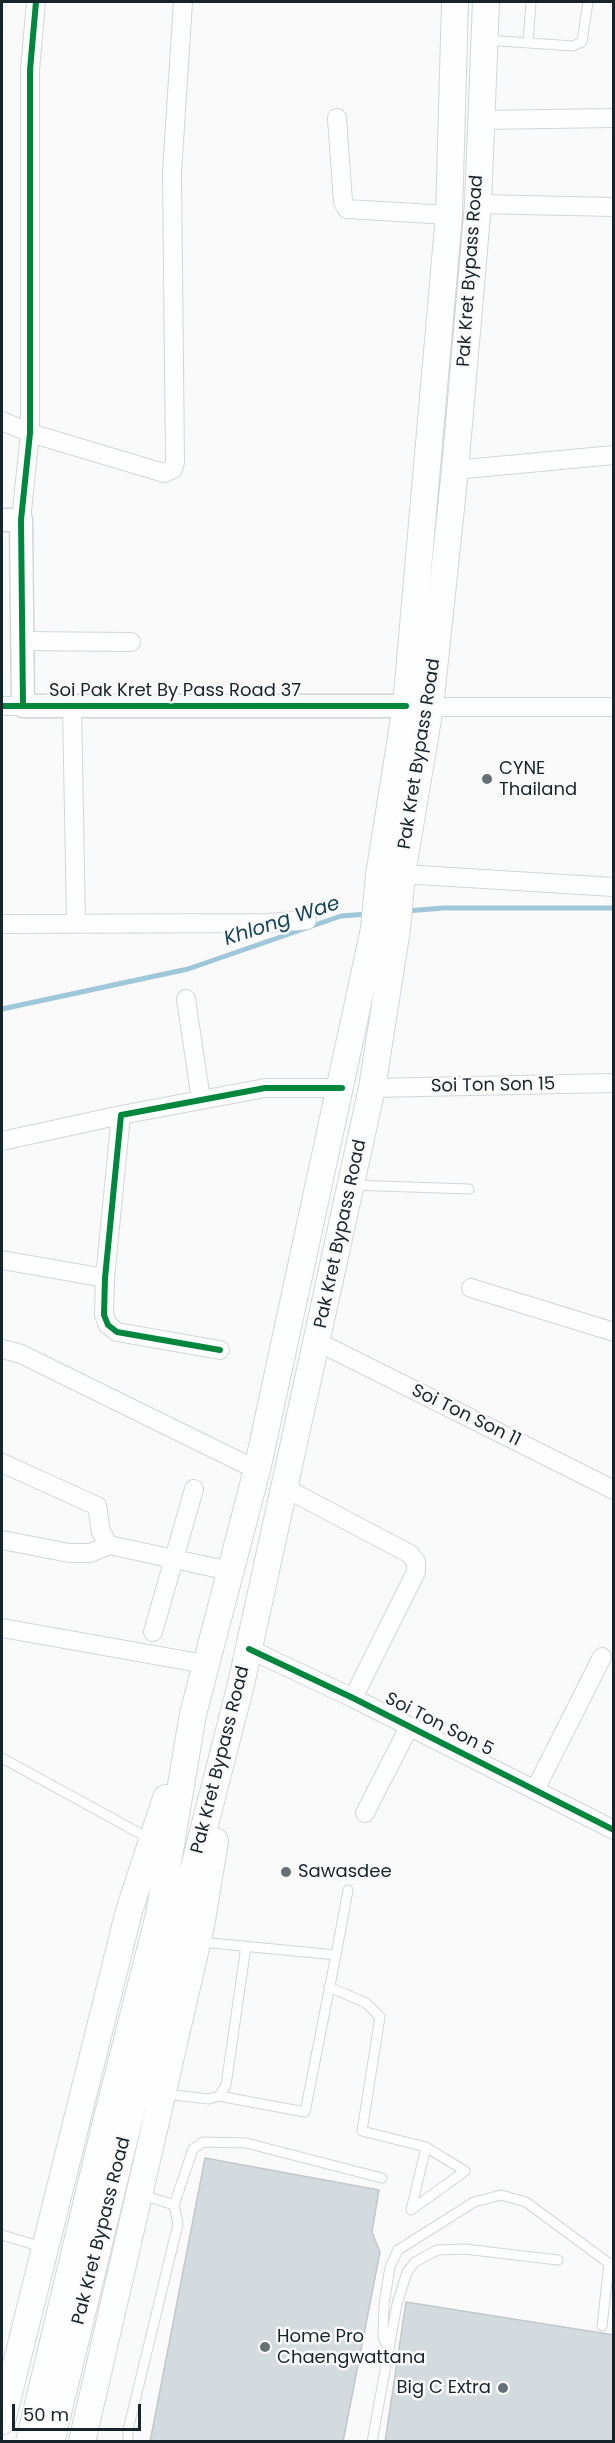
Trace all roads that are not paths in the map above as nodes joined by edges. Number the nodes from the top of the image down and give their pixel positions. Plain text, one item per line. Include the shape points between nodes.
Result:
1 (36, 2) edge
2 (183, 2) edge
3 (455, 2) edge
4 (486, 2) edge
5 (531, 2) edge
6 (588, 2) edge
7 (485, 39) junction
8 (528, 42) junction
9 (337, 118) dead end
10 (614, 118) edge
11 (480, 120) junction
12 (478, 204) junction
13 (614, 207) edge
14 (449, 215) junction
15 (2, 421) edge
16 (30, 433) junction
17 (614, 454) edge
18 (455, 470) junction
19 (11, 520) edge
20 (22, 641) junction
21 (131, 642) dead end
22 (12, 706) edge
23 (72, 706) junction
24 (418, 706) junction
25 (614, 707) edge
26 (394, 876) junction
27 (614, 887) edge
28 (307, 920) dead end
29 (76, 922) junction
30 (2, 924) edge
31 (385, 929) junction
32 (186, 999) dead end
33 (614, 1083) edge
34 (342, 1088) junction
35 (372, 1088) junction
36 (201, 1100) junction
37 (121, 1115) junction
38 (2, 1141) edge
39 (351, 1185) junction
40 (469, 1189) dead end
41 (2, 1260) edge
42 (105, 1278) junction
43 (471, 1288) dead end
44 (614, 1332) edge
45 (318, 1342) junction
46 (2, 1349) edge
47 (220, 1350) dead end
48 (2, 1463) edge
49 (257, 1470) junction
50 (285, 1488) junction
51 (194, 1489) dead end
52 (614, 1490) edge
53 (2, 1540) edge
54 (109, 1545) junction
55 (174, 1559) junction
56 (230, 1571) junction
57 (2, 1628) edge
58 (153, 1632) dead end
59 (249, 1649) junction
60 (602, 1657) dead end
61 (205, 1664) junction
62 (241, 1684) junction
63 (352, 1698) junction
64 (193, 1714) junction
65 (409, 1726) junction
66 (2, 1758) edge
67 (535, 1790) junction
68 (364, 1813) dead end
69 (614, 1830) edge
70 (152, 1840) junction
71 (348, 1890) dead end
72 (197, 1941) junction
73 (246, 1946) junction
74 (336, 1955) junction
75 (329, 1987) junction
76 (162, 2093) junction
77 (219, 2096) junction
78 (115, 2129) junction
79 (426, 2147) junction
80 (382, 2178) dead end
81 (139, 2194) junction
82 (174, 2205) junction
83 (2, 2235) edge
84 (45, 2248) junction
85 (558, 2260) dead end
86 (611, 2265) edge
87 (602, 2326) dead end
88 (387, 2346) junction
89 (12, 2382) junction
90 (91, 2403) junction
91 (2, 2421) edge
92 (29, 2442) edge
93 (51, 2442) edge
94 (82, 2442) edge
95 (128, 2442) edge
96 (372, 2442) edge

1 - 16 street via 30,70
2 - 16 street via 172,172 173,469 164,473
3 - 14 main road, Pak Kret Bypass Road
4 - 7 main road, Pak Kret Bypass Road
5 - 8 lane
6 - 8 lane via 582,42 573,46
7 - 8 lane
7 - 11 main road, Pak Kret Bypass Road
9 - 14 street via 344,202 348,209
10 - 11 street
11 - 12 main road, Pak Kret Bypass Road
12 - 13 street
12 - 18 main road, Pak Kret Bypass Road
14 - 24 main road, Pak Kret Bypass Road
15 - 16 street
16 - 19 street
17 - 18 street
18 - 24 main road, Pak Kret Bypass Road
19 - 20 street, Soi Pak Kret By Pass Road 37
20 - 21 street
20 - 22 street, Soi Pak Kret By Pass Road 37
22 - 23 street, Soi Pak Kret By Pass Road 37
23 - 24 street, Soi Pak Kret By Pass Road 37
23 - 29 street
24 - 25 street
24 - 26 main road, Pak Kret Bypass Road
26 - 27 street
26 - 31 main road, Pak Kret Bypass Road
28 - 29 street
29 - 30 street
31 - 34 main road, Pak Kret Bypass Road
31 - 35 main road, Pak Kret Bypass Road
32 - 36 street
33 - 35 street, Soi Ton Son 15
34 - 36 street via 265,1088
34 - 49 main road, Pak Kret Bypass Road
35 - 39 main road, Pak Kret Bypass Road
36 - 37 street
37 - 38 street
37 - 42 street
39 - 40 lane
39 - 45 main road, Pak Kret Bypass Road
41 - 42 street
42 - 47 street via 104,1316 117,1332
43 - 44 street
45 - 50 main road, Pak Kret Bypass Road
45 - 52 street, Soi Ton Son 11
46 - 49 street via 21,1354
48 - 54 street via 97,1506 101,1532
49 - 56 main road, Pak Kret Bypass Road
50 - 59 main road, Pak Kret Bypass Road
50 - 63 street via 410,1554 416,1562 416,1572
51 - 55 street
53 - 54 street via 69,1553 90,1553
54 - 55 street
55 - 56 street
55 - 58 street
56 - 61 main road, Pak Kret Bypass Road
57 - 61 street
59 - 62 main road, Pak Kret Bypass Road
59 - 63 street, Soi Ton Son 5
60 - 67 street
61 - 64 main road, Pak Kret Bypass Road
62 - 72 main road
62 - 78 main road, Pak Kret Bypass Road
63 - 65 street, Soi Ton Son 5
64 - 70 main road
64 - 78 main road, Pak Kret Bypass Road via 159,1915
65 - 67 street, Soi Ton Son 5
65 - 68 street
66 - 70 lane
67 - 69 street, Soi Ton Son 5
70 - 84 main road via 129,1911
71 - 74 lane
72 - 73 lane
72 - 76 main road
73 - 74 lane
73 - 77 lane via 226,2085
74 - 75 lane
75 - 77 lane via 305,2112
75 - 79 lane via 366,2004 380,2017 362,2131
76 - 77 lane via 209,2099
76 - 81 main road
78 - 92 main road, Pak Kret Bypass Road, bridge
78 - 93 main road, Pak Kret Bypass Road, bridge
79 - 79 lane via 465,2171 411,2210 416,2189
80 - 82 lane via 246,2143 203,2142 193,2149
81 - 82 lane
81 - 90 main road
82 - 95 lane via 178,2224
83 - 84 lane
84 - 89 main road
85 - 88 lane via 464,2249 437,2250 411,2267 396,2304
86 - 87 lane
86 - 88 lane via 526,2202 501,2195 474,2202 398,2250 390,2267 384,2304 382,2325
88 - 96 lane
89 - 90 main road via 21,2408 36,2423 51,2428 72,2423
89 - 91 main road
90 - 94 main road

